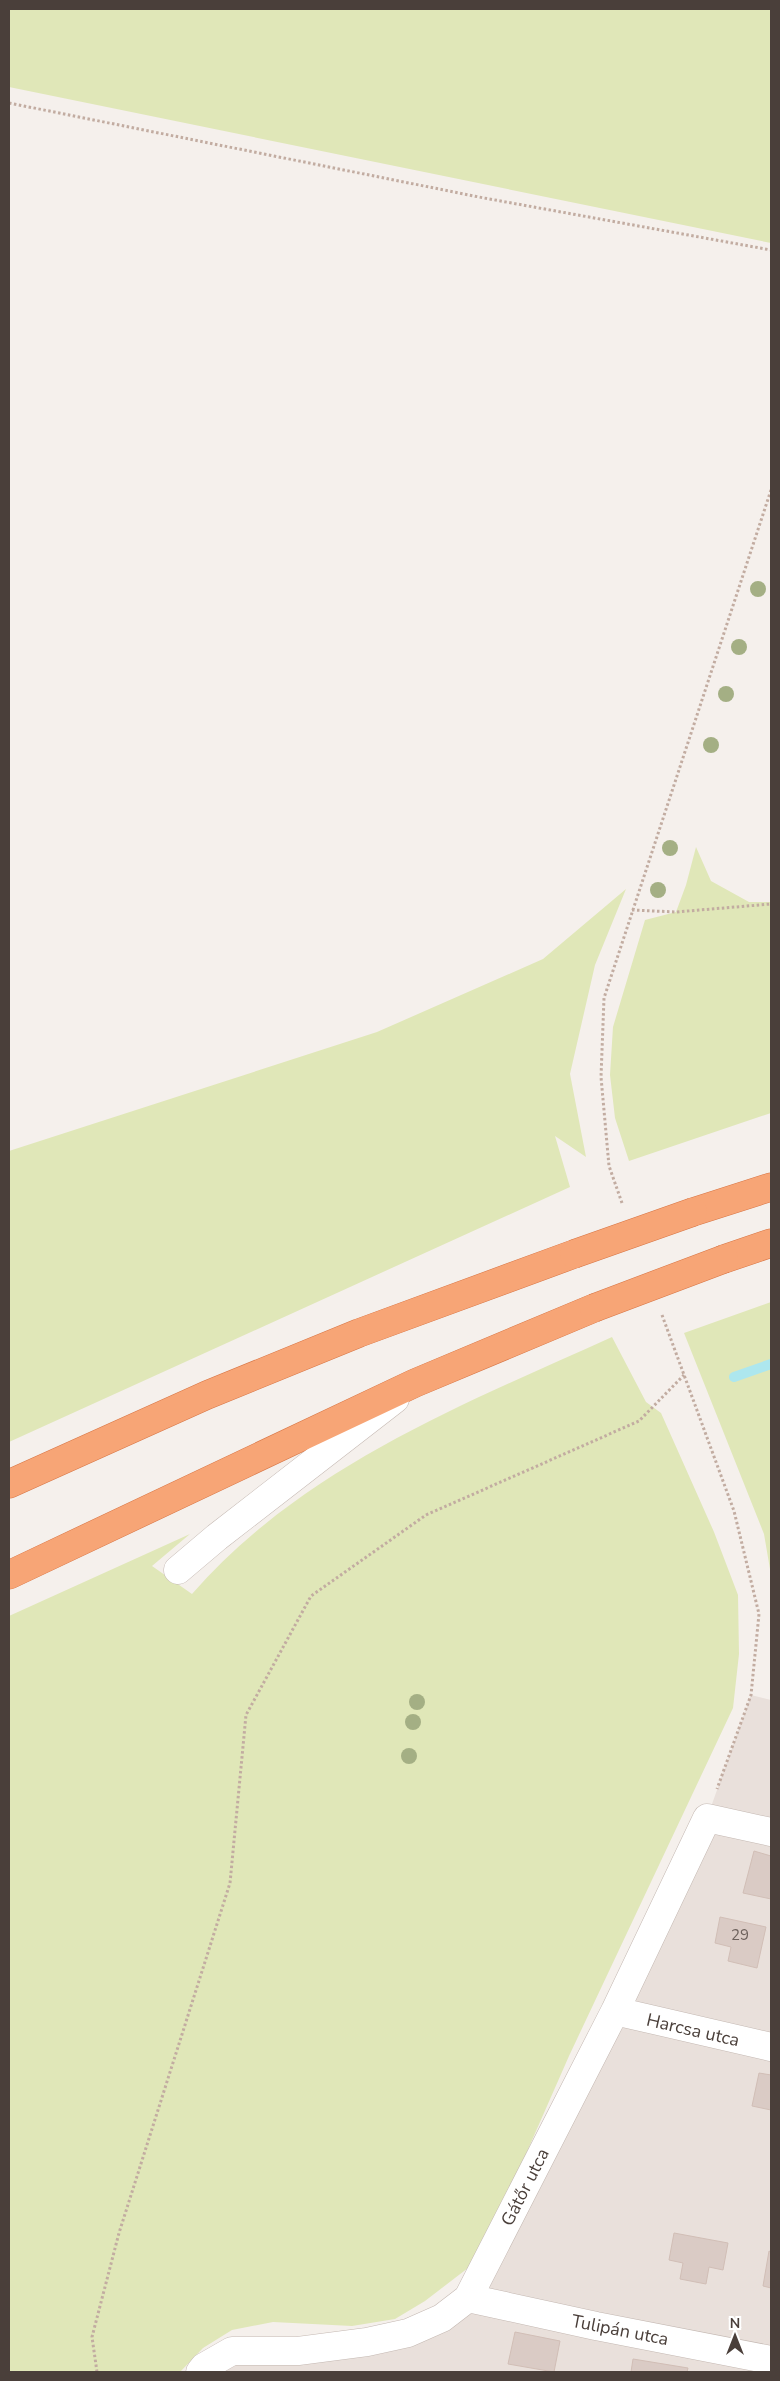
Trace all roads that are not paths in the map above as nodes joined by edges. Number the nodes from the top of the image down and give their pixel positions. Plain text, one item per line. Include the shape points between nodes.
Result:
1 (771, 1187) edge
2 (771, 1243) edge
3 (415, 1383) junction
4 (9, 1484) edge
5 (178, 1570) dead end
6 (9, 1575) edge
7 (771, 1832) edge
8 (615, 2012) junction
9 (771, 2047) edge
10 (468, 2298) junction
11 (771, 2360) edge
12 (200, 2372) edge

1 - 4 highway, bridge via 574,1254 323,1348 207,1395
2 - 3 highway, bridge via 594,1308
3 - 5 street
3 - 6 highway
7 - 8 street, Gátőr utca via 707,1818
8 - 9 street, Harcsa utca
8 - 10 street, Gátőr utca
10 - 11 street, Tulipán utca
10 - 12 street, Gátőr utca via 442,2318 408,2333 298,2351 232,2351

